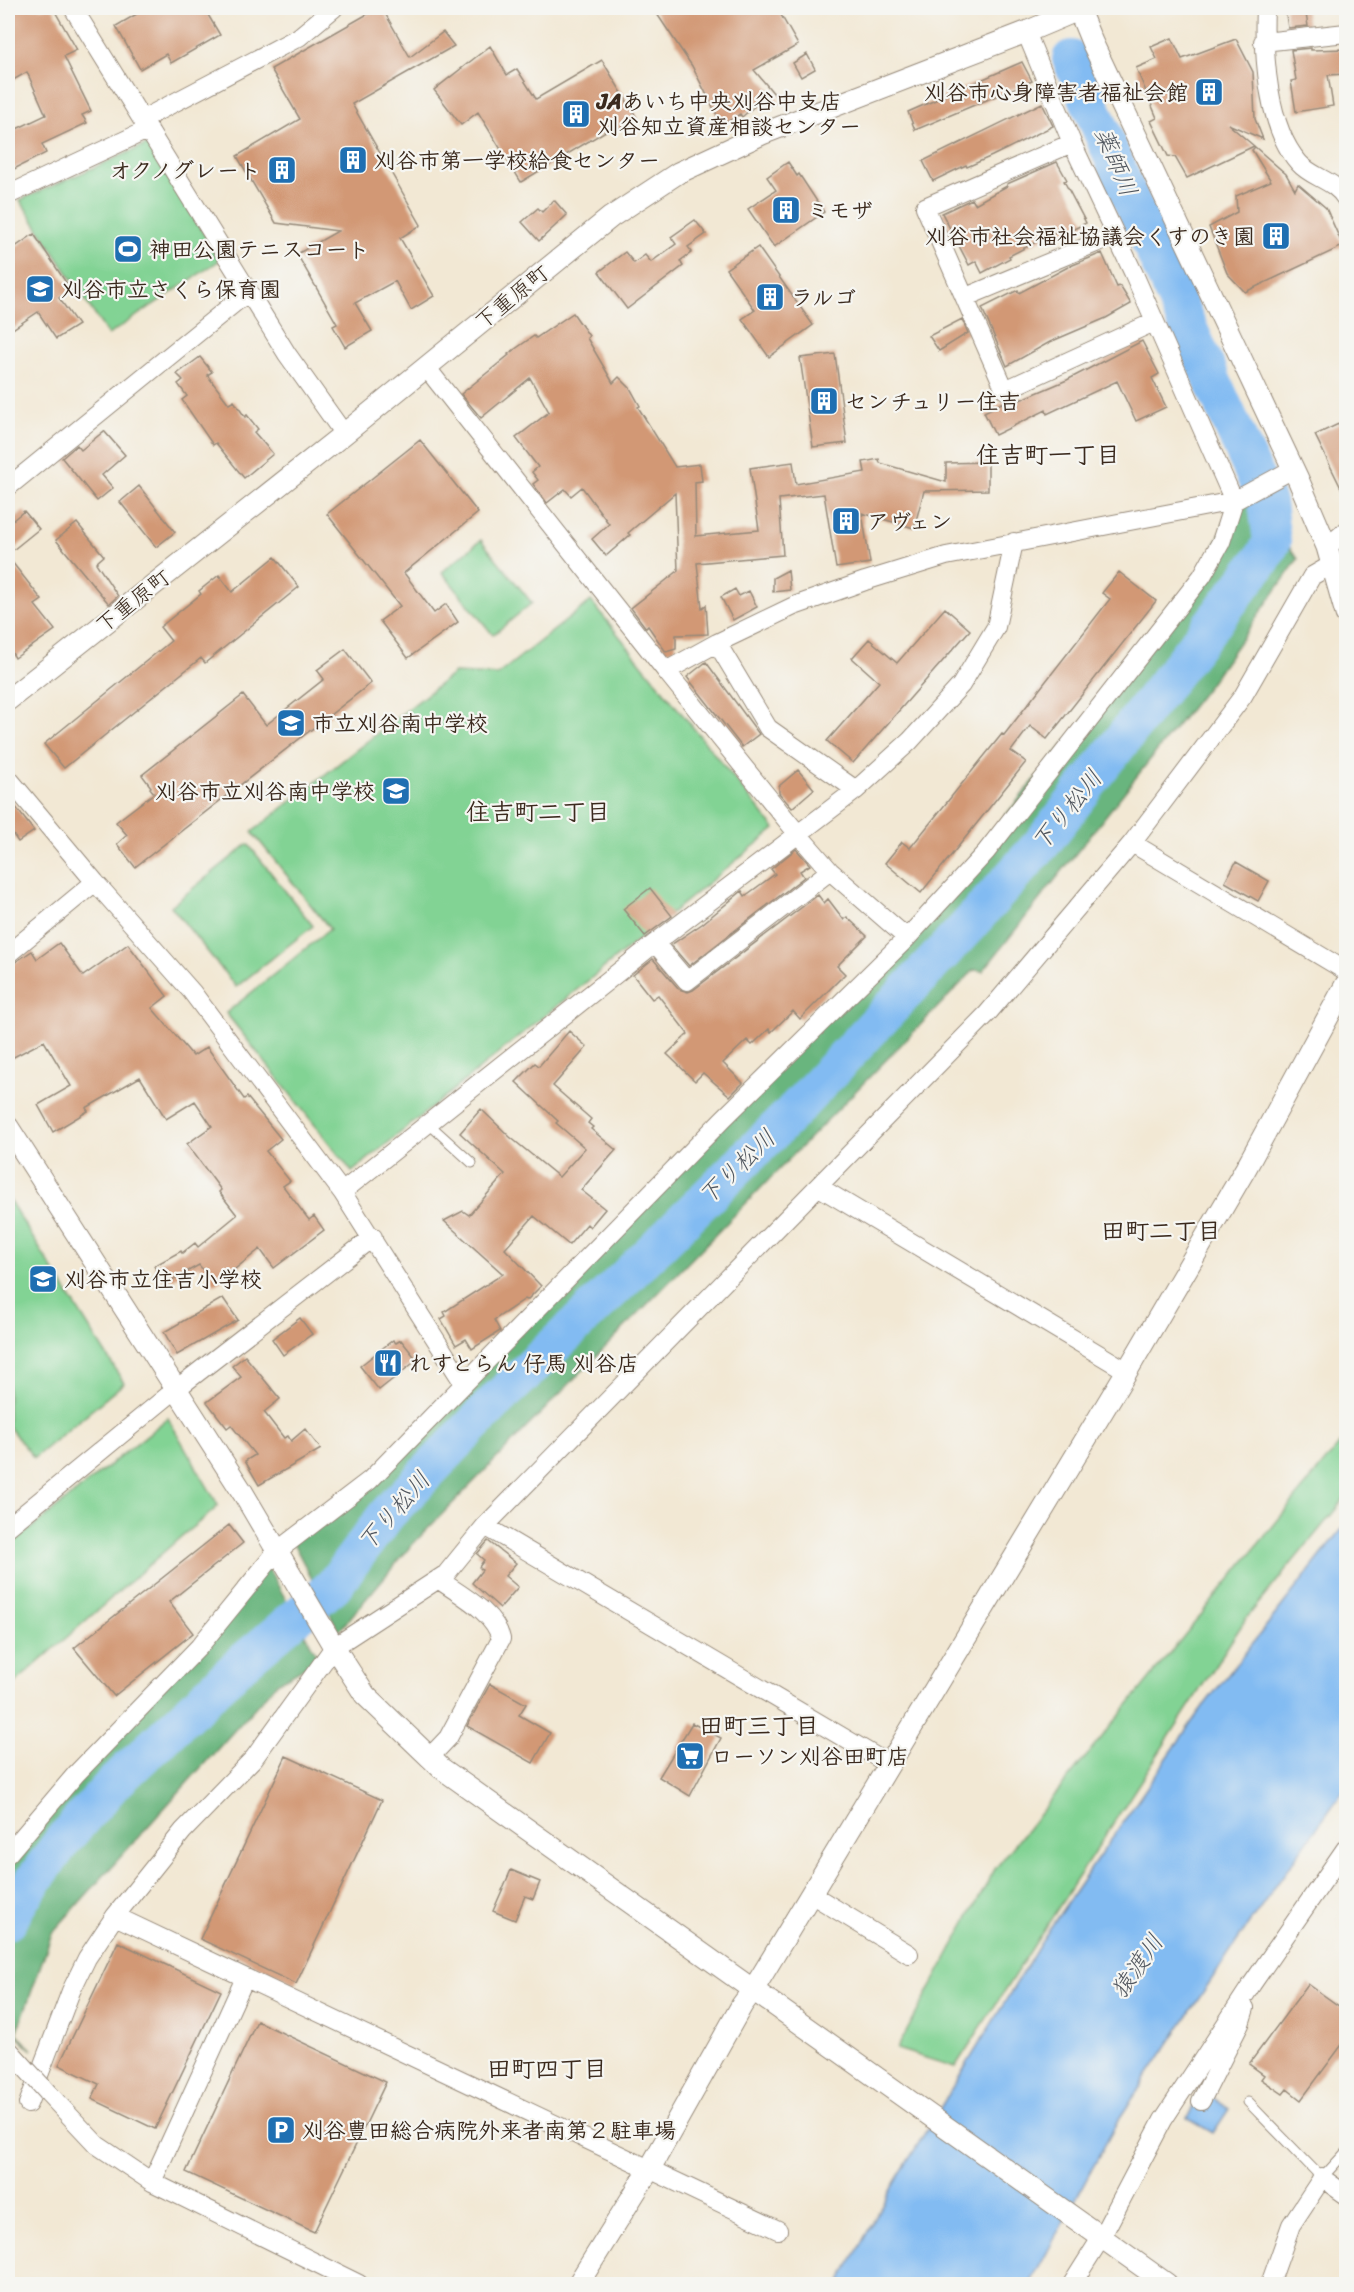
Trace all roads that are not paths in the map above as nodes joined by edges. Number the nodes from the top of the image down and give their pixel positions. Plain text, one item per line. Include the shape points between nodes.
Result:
1 (73, 8) edge
2 (334, 8) edge
3 (1080, 8) edge
4 (1265, 8) edge
5 (1026, 32) junction
6 (1347, 33) edge
7 (1263, 42) junction
8 (146, 124) junction
9 (1072, 143) junction
10 (8, 195) edge
11 (1347, 199) edge
12 (1115, 235) junction
13 (248, 292) junction
14 (966, 297) junction
15 (1154, 322) junction
16 (426, 367) junction
17 (344, 434) junction
18 (1293, 469) junction
19 (8, 487) edge
20 (1234, 501) junction
21 (1347, 531) edge
22 (1014, 542) junction
23 (1330, 556) junction
24 (1347, 614) edge
25 (717, 643) junction
26 (666, 671) junction
27 (8, 700) edge
28 (8, 778) edge
29 (856, 790) junction
30 (797, 833) junction
31 (1132, 843) junction
32 (830, 871) junction
33 (95, 882) junction
34 (907, 938) junction
35 (655, 943) junction
36 (8, 954) edge
37 (1347, 971) edge
38 (1347, 984) edge
39 (429, 1124) junction
40 (8, 1127) edge
41 (472, 1162) dead end
42 (819, 1187) junction
43 (342, 1192) junction
44 (373, 1237) junction
45 (1127, 1371) junction
46 (464, 1384) junction
47 (175, 1390) junction
48 (485, 1526) junction
49 (8, 1527) edge
50 (277, 1551) junction
51 (438, 1579) junction
52 (332, 1644) junction
53 (429, 1758) junction
54 (890, 1765) junction
55 (1347, 1848) edge
56 (8, 1854) edge
57 (812, 1894) junction
58 (115, 1916) junction
59 (909, 1954) dead end
60 (245, 1978) junction
61 (1252, 1984) junction
62 (753, 1990) junction
63 (8, 2048) edge
64 (1201, 2101) dead end
65 (1248, 2103) dead end
66 (28, 2104) dead end
67 (1347, 2152) edge
68 (649, 2170) junction
69 (1322, 2178) junction
70 (152, 2182) junction
71 (1347, 2195) edge
72 (778, 2230) dead end
73 (1101, 2238) junction
74 (359, 2284) edge
75 (578, 2284) edge
76 (1072, 2284) edge
77 (1167, 2284) edge
78 (1270, 2284) edge

1 - 8 street
2 - 8 street via 299,37
3 - 5 street, 下重原町
3 - 18 street
4 - 7 street
5 - 9 street
5 - 16 street, 下重原町 via 762,134 678,173 611,217
6 - 7 street
7 - 11 street via 1280,132 1300,164 1341,189
8 - 10 street
8 - 13 street
9 - 12 street
9 - 14 street via 925,207
12 - 14 street
12 - 15 street
13 - 17 street
13 - 19 street
14 - 15 street via 1005,390
15 - 20 street
16 - 17 street, 下重原町
16 - 26 street
17 - 27 street, 下重原町
18 - 20 street
18 - 23 street
20 - 22 street
20 - 34 street via 1221,542 1202,576 986,852
21 - 23 street
22 - 25 street via 946,556 865,580 794,606
22 - 29 street via 996,627 961,685 910,741
23 - 24 street
23 - 31 street via 1312,576 1243,696
25 - 26 street
25 - 29 street via 768,728
26 - 30 street
28 - 33 street
29 - 30 street
30 - 32 street
30 - 35 street
31 - 37 street
31 - 42 street via 987,1014
32 - 34 street
32 - 35 street via 687,981
33 - 36 street
33 - 43 street via 192,992
34 - 46 street
35 - 39 street
38 - 45 street via 1246,1168
39 - 41 lane
39 - 43 street
40 - 47 street
42 - 45 street
42 - 48 street
43 - 44 street
44 - 46 street
44 - 47 street
45 - 54 street
46 - 50 street via 370,1480
47 - 49 street
47 - 50 street
48 - 51 street
48 - 54 street
50 - 52 street
50 - 56 street via 199,1647 76,1774
51 - 52 street
51 - 53 street via 462,1593 498,1628 501,1639 448,1738
52 - 53 street via 365,1695
52 - 58 street via 254,1758 183,1831
53 - 62 street
54 - 57 street
55 - 61 street
57 - 59 street
57 - 62 street
58 - 60 street
58 - 66 street via 71,1991
60 - 68 street
60 - 70 street
61 - 64 street via 1240,2024
61 - 73 street via 1163,2120
62 - 68 street
62 - 73 street
63 - 70 street, bridge via 97,2145
65 - 69 lane
67 - 69 lane
68 - 72 street
68 - 75 street
69 - 71 street
69 - 78 street via 1291,2225
70 - 74 street
73 - 76 street
73 - 77 street

